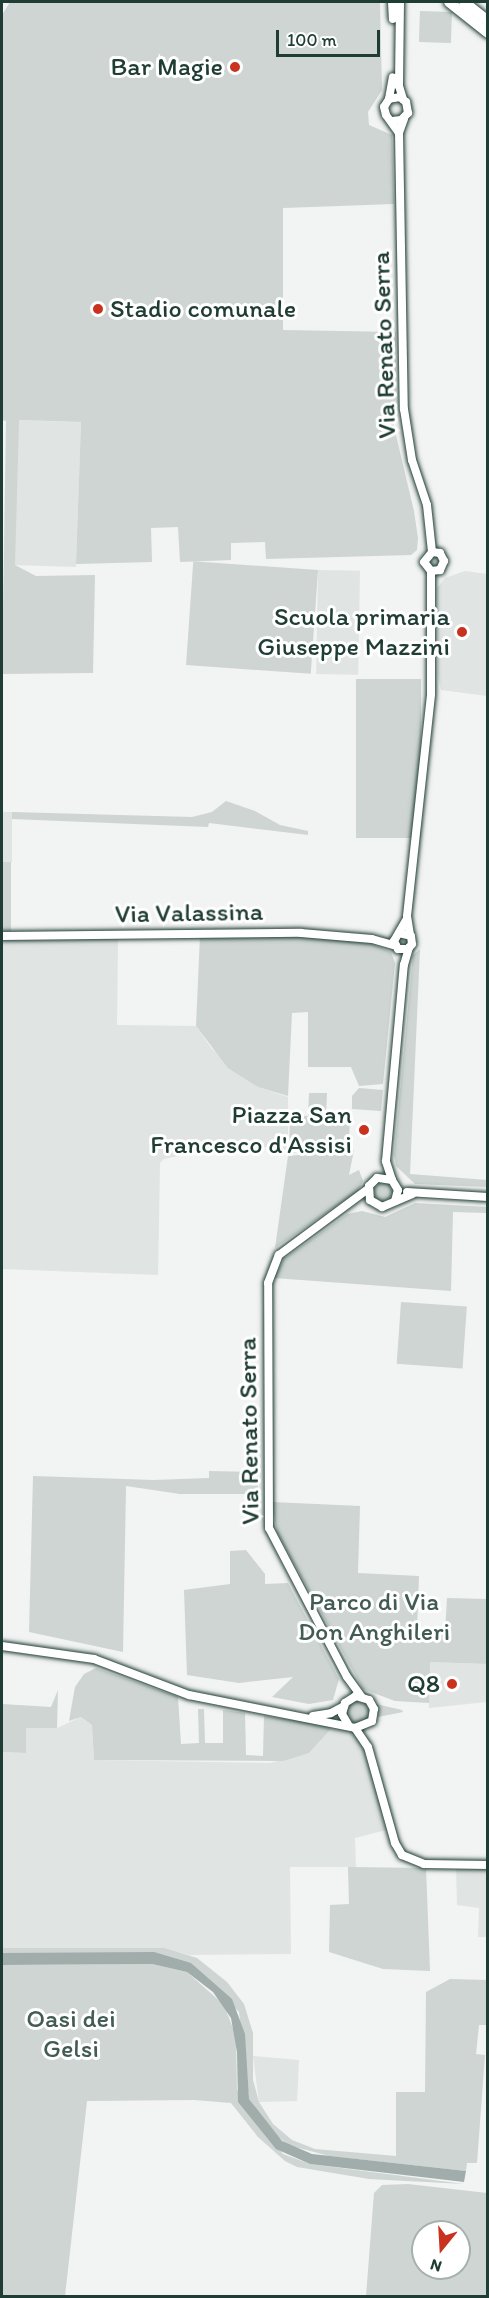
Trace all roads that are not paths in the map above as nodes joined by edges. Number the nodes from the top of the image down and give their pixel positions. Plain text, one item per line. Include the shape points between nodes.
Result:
1 (392, 2) edge
2 (400, 2) edge
3 (449, 2) edge
4 (464, 2) edge
5 (488, 21) edge
6 (488, 33) edge
7 (389, 99) junction
8 (404, 99) junction
9 (404, 119) junction
10 (392, 120) junction
11 (399, 133) junction
12 (432, 552) junction
13 (431, 571) junction
14 (407, 916) junction
15 (398, 934) junction
16 (410, 935) junction
17 (4, 937) edge
18 (372, 939) junction
19 (397, 947) junction
20 (409, 948) junction
21 (404, 965) junction
22 (386, 1161) junction
23 (375, 1180) junction
24 (395, 1183) junction
25 (368, 1189) junction
26 (412, 1194) junction
27 (488, 1197) edge
28 (395, 1201) junction
29 (351, 1205) junction
30 (375, 1205) junction
31 (2, 1646) edge
32 (347, 1677) junction
33 (362, 1696) junction
34 (345, 1703) junction
35 (299, 1716) junction
36 (370, 1724) junction
37 (352, 1727) junction
38 (368, 1747) junction
39 (488, 1865) edge

1 - 7 street via 393,86
2 - 8 street via 399,86
3 - 6 main road
4 - 5 main road
7 - 8 street
7 - 10 street via 384,111
8 - 9 street via 409,109
9 - 10 street
9 - 11 street, Via Renato Serra
10 - 11 street, Via Renato Serra
11 - 12 street, Via Renato Serra via 404,409 412,460 427,505
12 - 13 street via 424,562
12 - 13 street via 440,553 444,561 440,570
13 - 14 street via 431,694
14 - 15 street
14 - 16 street
15 - 16 street, Via Valassina
15 - 18 street, Via Valassina
15 - 19 street
16 - 20 street via 413,941
17 - 18 street, Via Valassina via 273,933
18 - 19 street, Via Valassina
19 - 20 street
19 - 21 street
20 - 21 street
21 - 22 street
22 - 23 street
22 - 24 street
23 - 24 street
23 - 25 street
24 - 26 street
24 - 28 street
25 - 29 street, Via Renato Serra
25 - 30 street
26 - 27 street
26 - 28 street
28 - 30 street via 386,1207
29 - 30 street
29 - 32 street, Via Renato Serra via 285,1250 272,1266 267,1390 269,1528
31 - 35 street via 94,1659 189,1695
32 - 33 street, Via Renato Serra
32 - 34 street, Via Renato Serra
33 - 34 street
33 - 36 street via 374,1709
34 - 35 street via 324,1715
34 - 37 street via 344,1719
35 - 37 street
36 - 37 street
36 - 38 street
37 - 38 street
38 - 39 street via 395,1843 406,1859 424,1864

